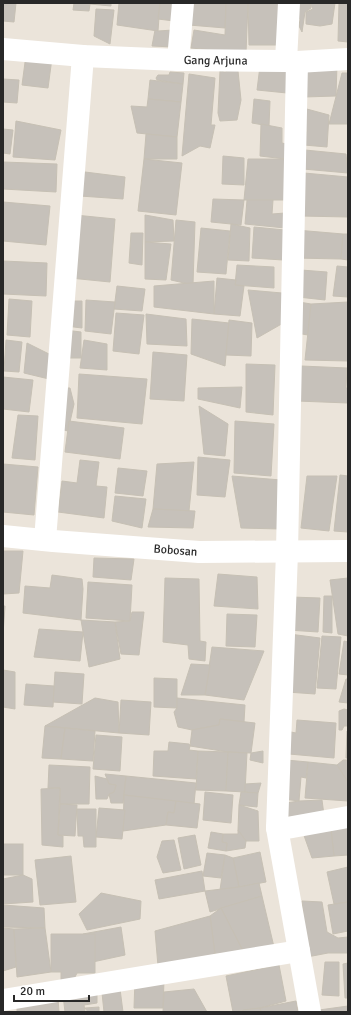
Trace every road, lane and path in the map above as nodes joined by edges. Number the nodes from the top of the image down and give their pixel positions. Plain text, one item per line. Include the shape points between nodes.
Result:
1 (183, 3) edge
2 (289, 3) edge
3 (3, 49) edge
4 (82, 56) junction
5 (348, 59) edge
6 (178, 60) junction
7 (292, 61) junction
8 (3, 536) edge
9 (44, 540) junction
10 (348, 551) edge
11 (286, 552) junction
12 (348, 817) edge
13 (278, 828) junction
14 (300, 951) junction
15 (3, 1000) edge
16 (310, 1012) edge

1 - 6 street
2 - 7 street
3 - 4 street, Gang Arjuna
4 - 6 street, Gang Arjuna
4 - 9 street
5 - 7 street, Gang Arjuna
6 - 7 street, Gang Arjuna
7 - 11 street
8 - 9 street, Bobosan
9 - 11 street, Bobosan via 199,552
10 - 11 street, Bobosan
11 - 13 street
12 - 13 street
13 - 14 street
14 - 15 street
14 - 16 street

